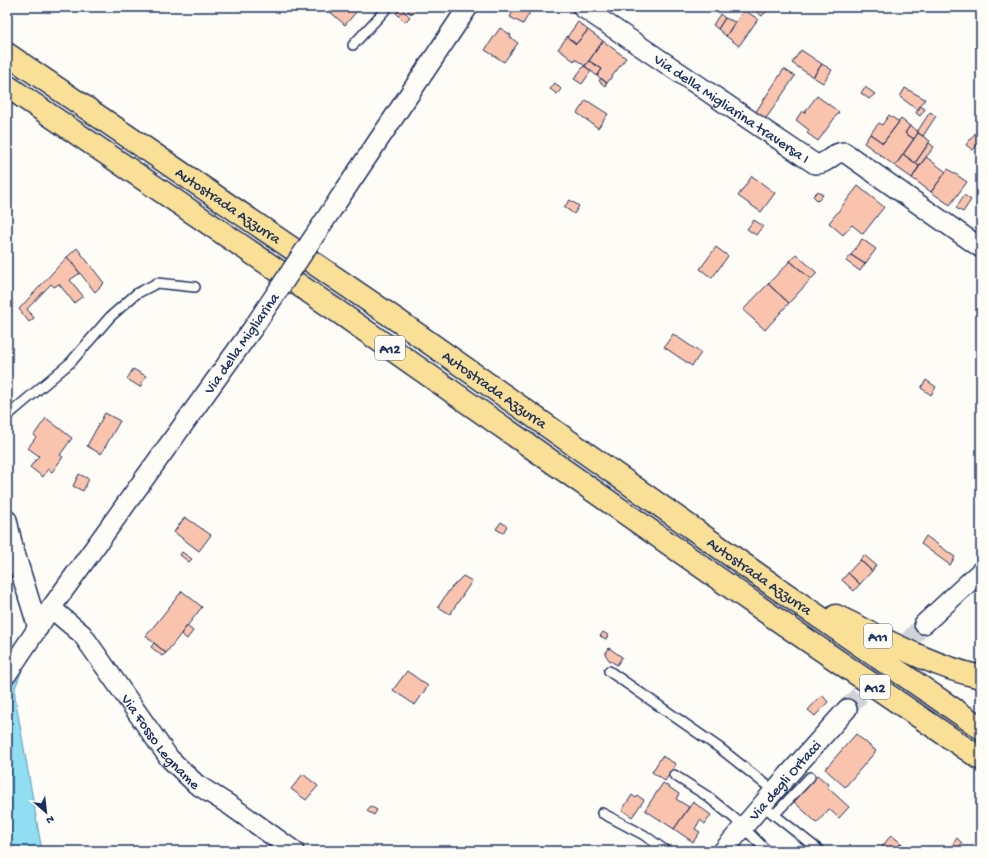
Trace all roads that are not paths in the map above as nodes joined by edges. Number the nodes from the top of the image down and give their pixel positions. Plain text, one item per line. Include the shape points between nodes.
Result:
1 (388, 7) edge
2 (468, 7) edge
3 (582, 7) edge
4 (353, 44) dead end
5 (7, 54) edge
6 (7, 86) edge
7 (981, 248) edge
8 (195, 287) dead end
9 (7, 416) edge
10 (7, 520) edge
11 (981, 571) edge
12 (777, 588) junction
13 (51, 608) junction
14 (924, 624) tunnel mouth
15 (38, 628) junction
16 (609, 671) dead end
17 (7, 674) edge
18 (981, 677) edge
19 (847, 709) tunnel mouth
20 (981, 728) edge
21 (981, 759) edge
22 (674, 775) dead end
23 (810, 777) dead end
24 (774, 791) junction
25 (768, 810) junction
26 (602, 814) dead end
27 (743, 827) junction
28 (294, 851) edge
29 (666, 851) edge
30 (723, 851) edge
31 (767, 851) edge
32 (820, 851) edge

1 - 4 lane
2 - 13 street, Via della Migliarina, bridge via 252,328
3 - 7 street, Via della Migliarina traversa I via 816,164 827,162 838,152 844,152
5 - 12 highway, Autostrada Azzurra / A12 via 397,320
6 - 21 highway, Autostrada Azzurra / A12 via 340,313
8 - 9 lane via 157,284 136,294 110,317 71,362
10 - 15 street
11 - 14 street
12 - 18 highway, A11 via 935,663
12 - 20 highway, Autostrada Azzurra / A12
13 - 15 street, Via della Migliarina
13 - 28 street, Via Fosso Legname via 82,634 169,758 196,784
15 - 17 street, Via della Migliarina
16 - 24 lane via 721,749
19 - 24 street, Via degli Ortacci
22 - 27 lane via 707,796
23 - 25 lane
24 - 25 street, Via degli Ortacci
25 - 27 street, Via degli Ortacci
25 - 32 lane
26 - 29 lane via 644,835
27 - 30 street, Via degli Ortacci
27 - 31 lane

